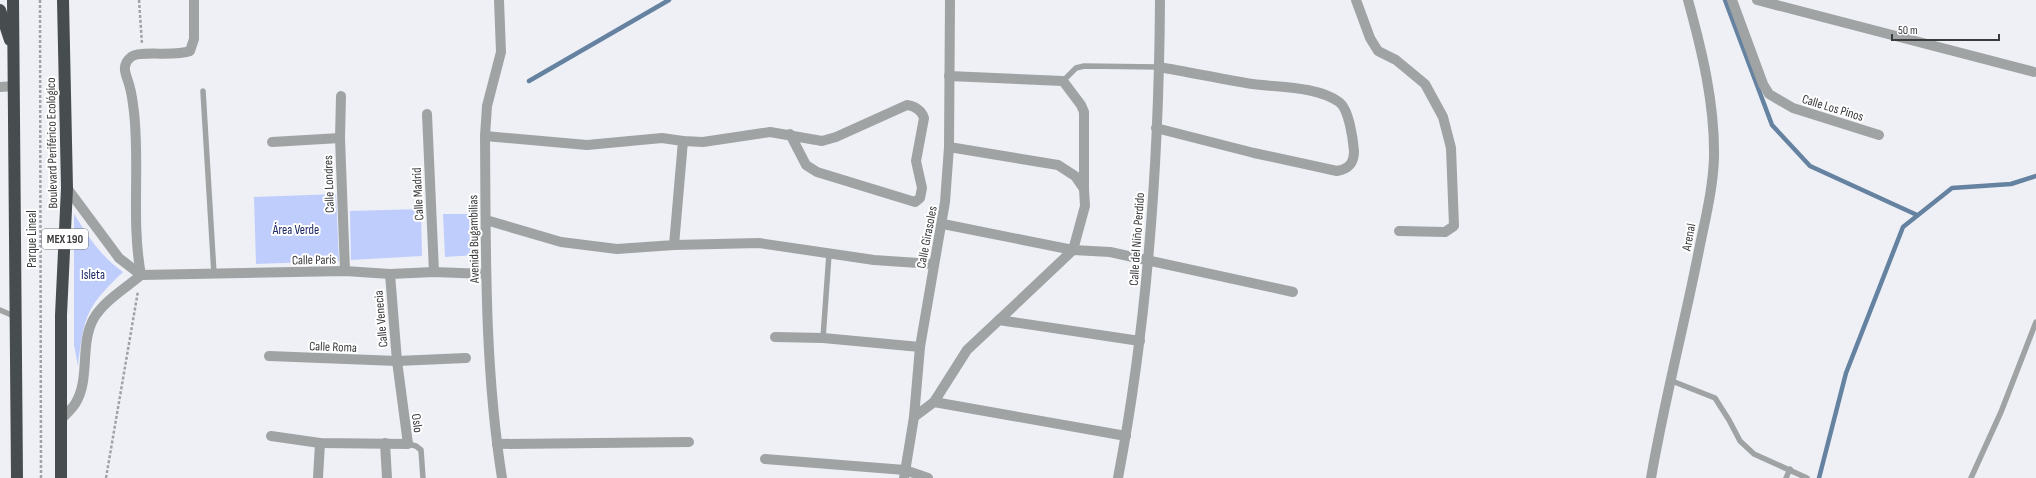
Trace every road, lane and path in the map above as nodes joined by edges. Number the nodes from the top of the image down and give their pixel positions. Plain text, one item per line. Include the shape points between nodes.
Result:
1 (13, 0) edge
2 (40, 0) edge
3 (63, 0) edge
4 (68, 0) edge
5 (140, 0) edge
6 (194, 0) edge
7 (499, 0) edge
8 (950, 0) edge
9 (1160, 0) edge
10 (1356, 0) edge
11 (1688, 0) edge
12 (1732, 0) edge
13 (1757, 0) edge
14 (0, 10) edge
15 (63, 22) junction
16 (13, 51) junction
17 (142, 54) junction
18 (1159, 67) junction
19 (2034, 72) dead end
20 (949, 76) junction
21 (1063, 81) junction
22 (14, 86) junction
23 (0, 87) edge
24 (203, 91) dead end
25 (341, 96) dead end
26 (427, 114) dead end
27 (1156, 128) junction
28 (790, 134) junction
29 (1879, 135) dead end
30 (485, 136) junction
31 (340, 138) junction
32 (683, 141) junction
33 (272, 142) dead end
34 (949, 147) junction
35 (67, 188) junction
36 (1084, 189) junction
37 (486, 220) junction
38 (943, 224) junction
39 (1399, 231) dead end
40 (674, 245) junction
41 (1073, 250) junction
42 (829, 254) junction
43 (1148, 260) junction
44 (933, 264) junction
45 (345, 271) junction
46 (434, 272) junction
47 (214, 274) junction
48 (390, 274) junction
49 (486, 274) junction
50 (141, 275) junction
51 (1293, 292) dead end
52 (0, 310) edge
53 (16, 317) junction
54 (999, 320) junction
55 (2036, 322) edge
56 (775, 337) dead end
57 (823, 338) junction
58 (1140, 340) junction
59 (920, 348) junction
60 (269, 356) dead end
61 (466, 358) dead end
62 (397, 361) junction
63 (1672, 381) junction
64 (934, 402) junction
65 (914, 417) junction
66 (61, 420) junction
67 (271, 436) dead end
68 (1126, 436) junction
69 (689, 442) dead end
70 (320, 443) junction
71 (385, 443) junction
72 (408, 444) junction
73 (497, 444) junction
74 (765, 459) dead end
75 (1790, 469) junction
76 (904, 474) edge
77 (17, 478) edge
78 (42, 478) edge
79 (61, 478) edge
80 (106, 478) edge
81 (318, 478) edge
82 (387, 478) edge
83 (423, 478) edge
84 (502, 478) edge
85 (928, 478) edge
86 (1118, 478) edge
87 (1651, 478) edge
88 (1786, 478) edge
89 (1807, 478) edge
90 (1971, 478) edge

1 - 16 highway
2 - 78 path, Parque Lineal
3 - 15 highway, Boulevard Periférico Ecológico / MEX 190
4 - 15 highway
5 - 17 path
6 - 17 street via 194,39 190,51 182,55
7 - 30 street, Avenida Bugambilias via 501,52 487,106
8 - 20 street, Calle Girasoles
9 - 18 street, Calle del Niño Perdido
10 - 39 street via 1370,38 1378,50 1396,60 1425,84 1443,117 1451,148 1454,226 1445,232
11 - 63 street, Arenal via 1708,82 1714,159 1711,187
12 - 29 street, Calle Los Pinos via 1769,94 1792,108
13 - 19 street
14 - 16 highway
15 - 35 highway, Boulevard Periférico Ecológico / MEX 190
16 - 22 highway
17 - 50 street via 131,56 125,69 134,113 138,173 136,235
18 - 21 lane via 1084,66 1076,68
18 - 27 street, Calle del Niño Perdido
18 - 27 street via 1248,84 1307,90 1340,102 1345,110 1354,156 1350,166 1337,171
20 - 21 street
20 - 34 street, Calle Girasoles
21 - 36 street via 1084,112
22 - 23 street
22 - 53 highway
24 - 47 lane
25 - 31 street, Calle Londres
26 - 46 street, Calle Madrid
27 - 43 street, Calle del Niño Perdido
28 - 28 street via 806,165 817,172 914,202 920,198 922,188 916,161 924,118 913,106 907,105 822,141
28 - 32 street via 770,132 704,142
30 - 32 street via 587,145 662,138
30 - 37 street, Avenida Bugambilias
31 - 33 street
31 - 45 street, Calle Londres
32 - 40 street
34 - 36 street via 1058,165 1075,176
34 - 38 street, Calle Girasoles
35 - 50 street via 119,258
35 - 66 highway, Boulevard Periférico Ecológico / MEX 190 via 61,315
36 - 41 street via 1085,206
37 - 40 street via 561,242 617,249
37 - 49 street, Avenida Bugambilias
38 - 41 street
38 - 44 street, Calle Girasoles
40 - 42 street via 759,243
41 - 43 street via 1110,252
41 - 54 street
42 - 44 street
42 - 57 lane
43 - 51 street
43 - 58 street, Calle del Niño Perdido
44 - 59 street, Calle Girasoles
45 - 47 street, Calle París
45 - 48 street, Calle París
46 - 48 street, Calle París
46 - 49 street, Calle París
47 - 50 street, Calle París
48 - 62 street, Calle Venecia
49 - 73 street, Avenida Bugambilias via 489,364
50 - 66 street via 117,294 94,318 89,331 81,388 75,404
50 - 80 path
52 - 53 lane
53 - 77 highway
54 - 58 street
54 - 64 street via 967,350
55 - 90 lane via 2001,412
56 - 57 street
57 - 59 street
58 - 68 street, Calle del Niño Perdido
59 - 65 street, Calle Girasoles
60 - 62 street, Calle Roma
61 - 62 street
62 - 72 street, Oslo
63 - 75 lane via 1715,398 1740,442 1754,454
63 - 87 street, Arenal via 1664,407
64 - 65 street
64 - 68 street
65 - 76 street, Calle Girasoles
66 - 79 highway, Boulevard Periférico Ecológico / MEX 190
67 - 70 street, Oslo
68 - 86 street, Calle del Niño Perdido
69 - 73 street
70 - 71 street, Oslo
70 - 81 street
71 - 72 street, Oslo
71 - 82 street
72 - 83 lane via 421,450
73 - 84 street, Avenida Bugambilias
74 - 76 street
75 - 88 lane
75 - 89 lane
76 - 85 street

